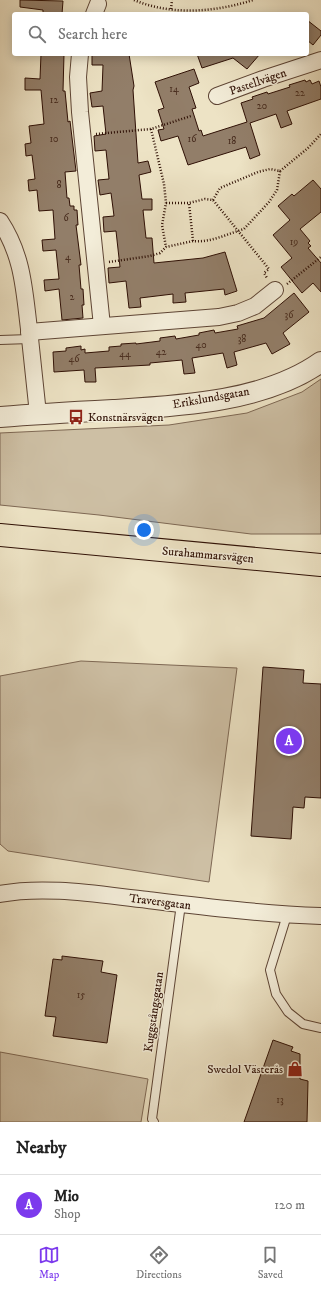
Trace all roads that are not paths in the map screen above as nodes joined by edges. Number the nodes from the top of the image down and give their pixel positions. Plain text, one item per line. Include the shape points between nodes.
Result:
1 (80, 56) edge
2 (321, 60) edge
3 (217, 96) dead end
4 (0, 221) edge
5 (276, 290) road end
6 (102, 326) junction
7 (30, 336) junction
8 (0, 340) edge
9 (321, 362) edge
10 (38, 414) junction
11 (0, 417) edge
12 (0, 536) edge
13 (321, 565) edge
14 (0, 894) edge
15 (181, 904) junction
16 (287, 915) junction
17 (321, 916) edge
18 (321, 1028) edge
19 (154, 1122) edge

1 - 6 street via 78,77 82,135
2 - 3 street, Pastellvägen
4 - 7 street via 14,245 19,261
5 - 6 street via 255,306 238,313 218,317
6 - 7 street
7 - 8 lane
7 - 10 street
9 - 10 street, Erikslundsgatan via 273,386 239,396 165,407
10 - 11 street, Erikslundsgatan
12 - 13 main road, Surahammarsvägen
14 - 15 street, Traversgatan via 19,890 44,890
15 - 16 street, Traversgatan
15 - 19 lane, Kuggstångsgatan via 152,1119
16 - 17 street, Traversgatan
16 - 18 lane via 270,970 276,994 288,1012 304,1024

